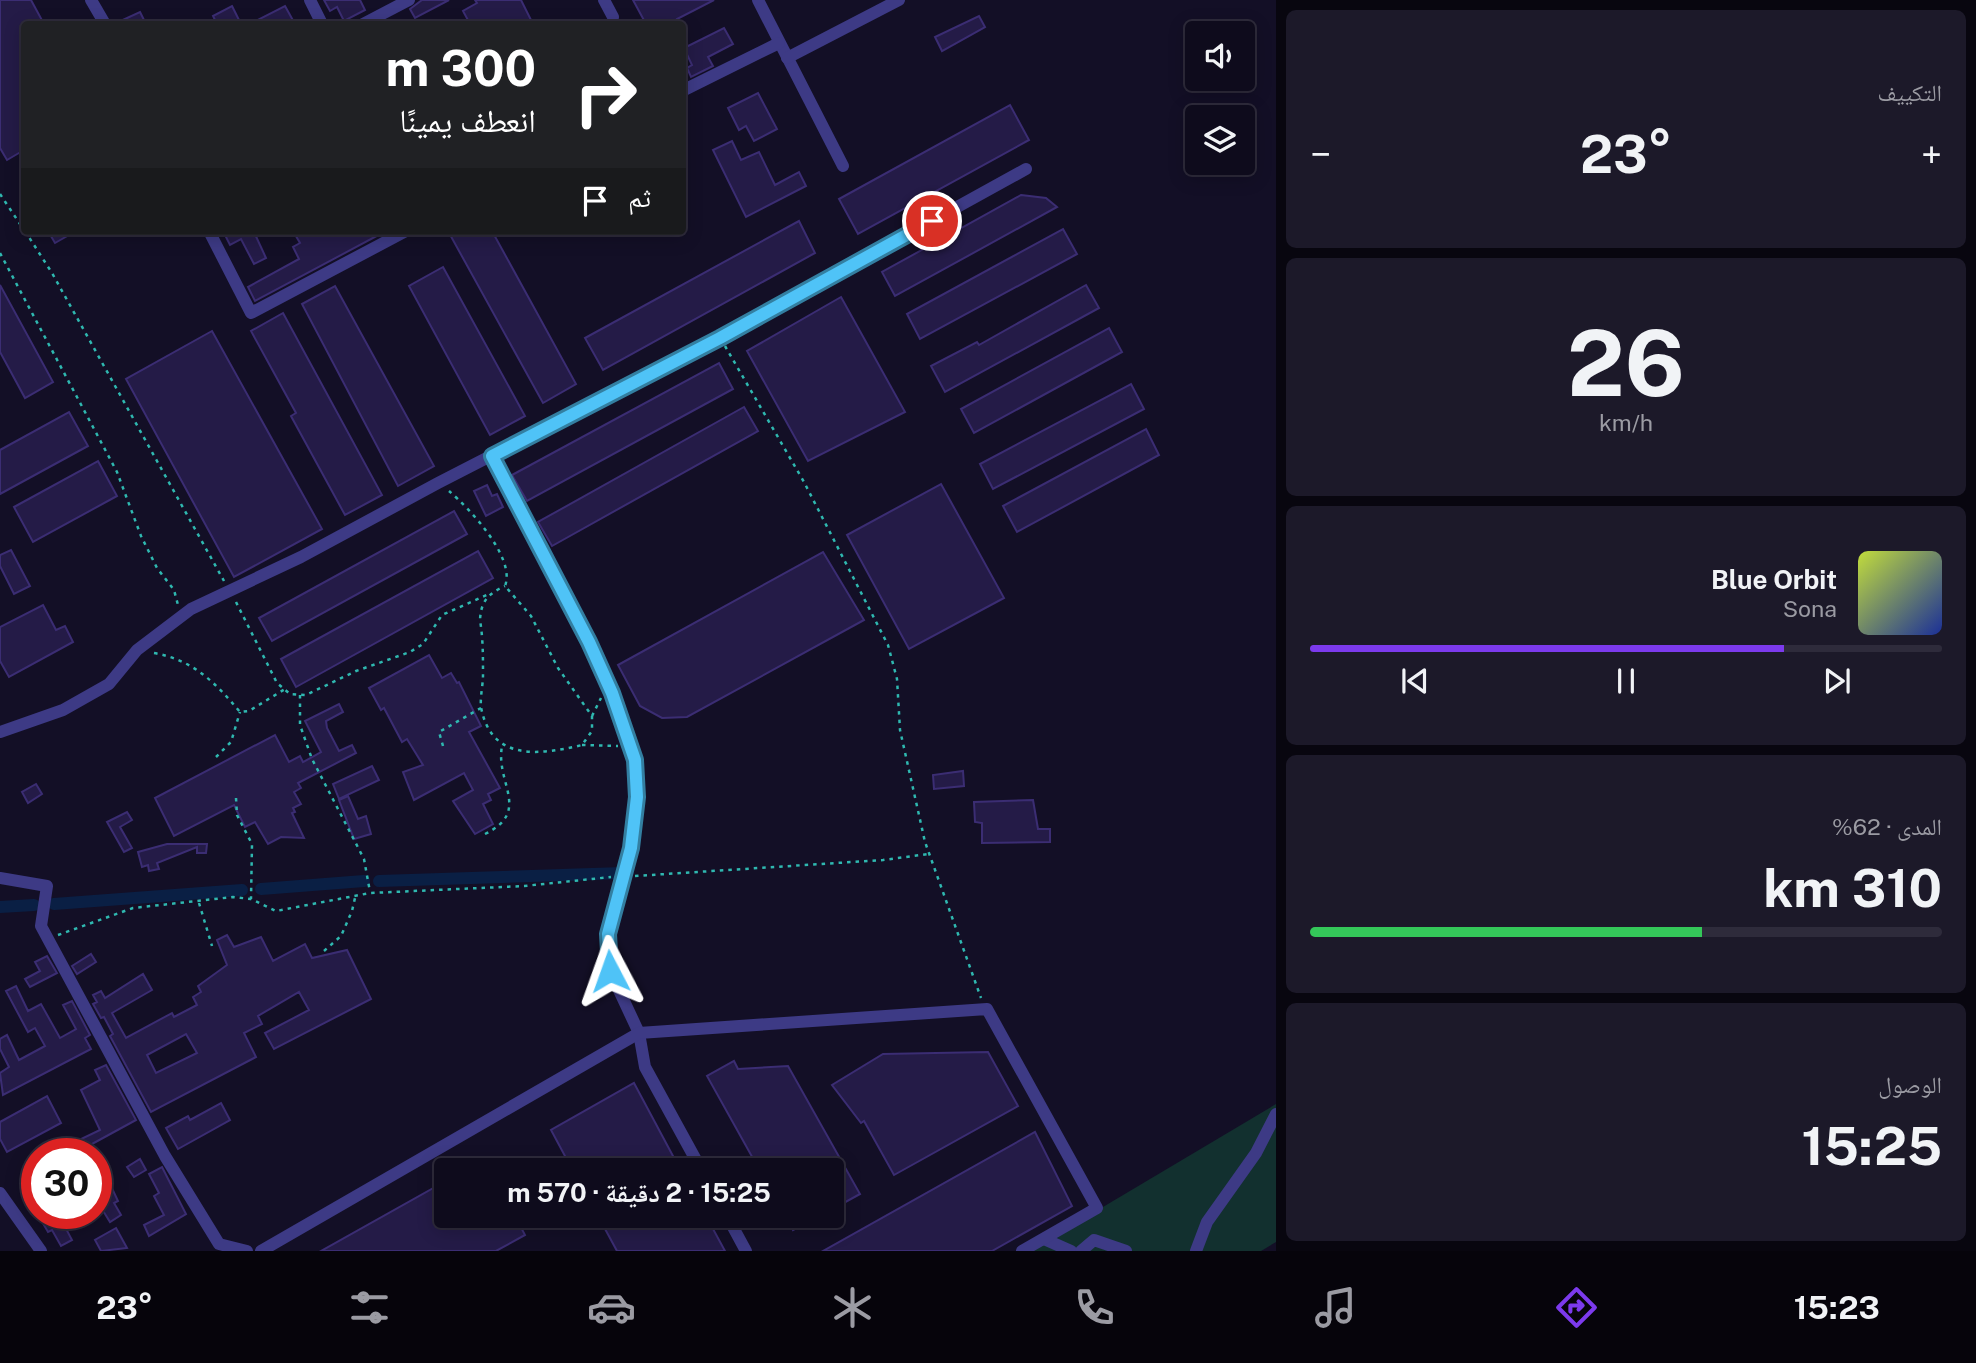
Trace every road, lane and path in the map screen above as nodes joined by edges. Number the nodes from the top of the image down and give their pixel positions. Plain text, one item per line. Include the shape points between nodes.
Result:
1 (92, 0) edge
2 (310, 0) edge
3 (409, 0) edge
4 (604, 0) edge
5 (758, 0) edge
6 (899, 0) edge
7 (613, 17) dead end
8 (103, 21) edge
9 (320, 21) edge
10 (369, 21) edge
11 (779, 43) junction
12 (787, 58) junction
13 (686, 89) edge
14 (843, 166) dead end
15 (1026, 169) dead end
16 (0, 194) edge
17 (21, 225) edge
18 (28, 235) edge
19 (211, 235) edge
20 (398, 235) edge
21 (0, 253) edge
22 (720, 338) junction
23 (492, 456) junction
24 (438, 482) junction
25 (505, 586) junction
26 (229, 589) junction
27 (489, 594) junction
28 (180, 615) junction
29 (137, 650) junction
30 (608, 686) junction
31 (285, 689) junction
32 (300, 695) junction
33 (481, 708) junction
34 (240, 712) junction
35 (592, 716) junction
36 (0, 732) edge
37 (583, 745) junction
38 (443, 746) dead end
39 (502, 746) junction
40 (633, 754) junction
41 (216, 757) dead end
42 (236, 798) dead end
43 (485, 834) dead end
44 (928, 854) junction
45 (622, 877) junction
46 (0, 878) edge
47 (370, 893) junction
48 (355, 898) junction
49 (251, 899) junction
50 (198, 903) junction
51 (48, 939) junction
52 (212, 946) dead end
53 (324, 951) dead end
54 (987, 1009) junction
55 (639, 1032) junction
56 (1276, 1114) edge
57 (695, 1158) edge
58 (0, 1193) edge
59 (734, 1228) edge
60 (1044, 1238) junction
61 (41, 1251) edge
62 (247, 1251) edge
63 (261, 1251) edge
64 (746, 1251) edge
65 (1022, 1251) edge
66 (1071, 1251) edge
67 (1082, 1251) edge
68 (1126, 1251) edge
69 (1196, 1251) edge

1 - 8 street
2 - 9 street
3 - 10 street
4 - 7 street
5 - 11 street
6 - 12 street
11 - 12 street
11 - 13 street
12 - 14 street
15 - 22 street
16 - 17 path
18 - 26 path
19 - 20 street via 251,313
21 - 28 path via 117,472 141,536 174,590
22 - 23 street
22 - 44 path via 804,482 888,645 897,679 900,730
23 - 24 street
23 - 30 street
24 - 25 path via 461,501 494,542 509,576
24 - 26 street via 301,557
25 - 27 path
25 - 35 path via 530,616 558,668
26 - 28 street
26 - 31 path via 277,683
27 - 32 path via 442,615 423,644 410,652
27 - 33 path via 481,606 480,620
28 - 29 street
29 - 34 path via 191,664 214,681
29 - 36 street via 109,684 63,710
30 - 35 path
30 - 40 street
31 - 32 path
31 - 34 path
32 - 47 path via 300,725 312,759 364,859
33 - 38 path via 439,732
33 - 39 path
34 - 41 path via 232,742
35 - 37 path via 592,731
37 - 39 path via 517,751
37 - 40 path via 623,746
39 - 43 path via 502,776 510,811 497,828
40 - 45 street via 637,797 631,848
42 - 49 path via 237,815 252,844
44 - 45 path
44 - 54 path
45 - 47 path
45 - 55 street via 608,934 610,971
46 - 51 street via 47,886 41,926
47 - 48 path
48 - 49 path via 320,900 276,911
48 - 53 path via 341,936
49 - 50 path
50 - 51 path via 133,908
50 - 52 path
51 - 62 street via 165,1156 219,1244
54 - 55 street
54 - 60 street via 1097,1208
55 - 57 street via 645,1067
55 - 63 street
56 - 69 street via 1256,1153 1207,1222
58 - 61 street
59 - 64 street
60 - 65 street
60 - 66 street
67 - 68 street via 1094,1240

